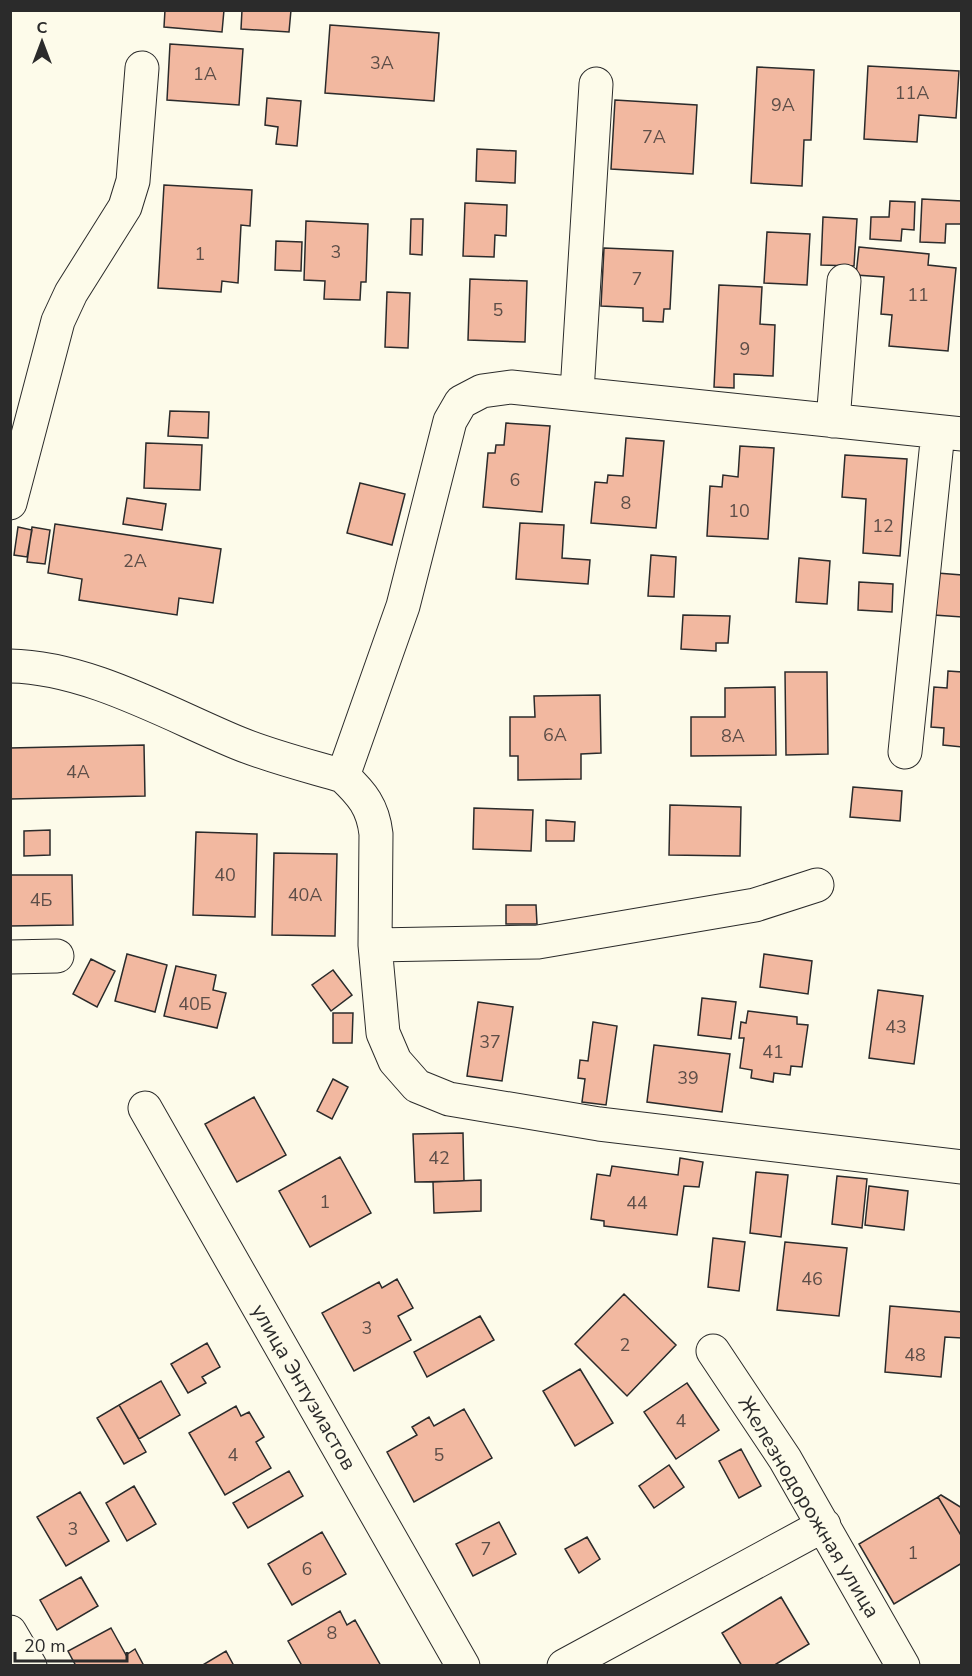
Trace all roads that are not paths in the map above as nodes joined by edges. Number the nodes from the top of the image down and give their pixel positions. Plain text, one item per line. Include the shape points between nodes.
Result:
1 (142, 68) dead end
2 (596, 84) dead end
3 (844, 281) dead end
4 (577, 392) junction
5 (833, 421) junction
6 (950, 433) edge
7 (10, 503) edge
8 (10, 666) edge
9 (905, 752) dead end
10 (343, 776) junction
11 (817, 885) dead end
12 (375, 945) junction
13 (57, 956) dead end
14 (10, 957) edge
15 (145, 1108) dead end
16 (962, 1167) edge
17 (713, 1351) dead end
18 (824, 1525) junction
19 (10, 1632) edge
20 (30, 1665) edge
21 (463, 1665) edge
22 (564, 1665) edge
23 (903, 1665) edge

1 - 7 street via 133,181 125,207 58,321
2 - 4 street
3 - 5 street
4 - 5 street
4 - 10 street via 511,387 482,391 461,402 450,421 403,606
5 - 6 street
6 - 9 street
8 - 10 street via 39,666 79,676 242,745
10 - 12 street via 363,795 374,815
11 - 12 street via 755,905 538,942
12 - 16 street via 383,1033 395,1061 417,1086 449,1099 600,1124
13 - 14 street
15 - 21 street, улица Энтузиастов
17 - 18 street, Железнодорожная улица
18 - 22 street
18 - 23 street, Железнодорожная улица
19 - 20 street

